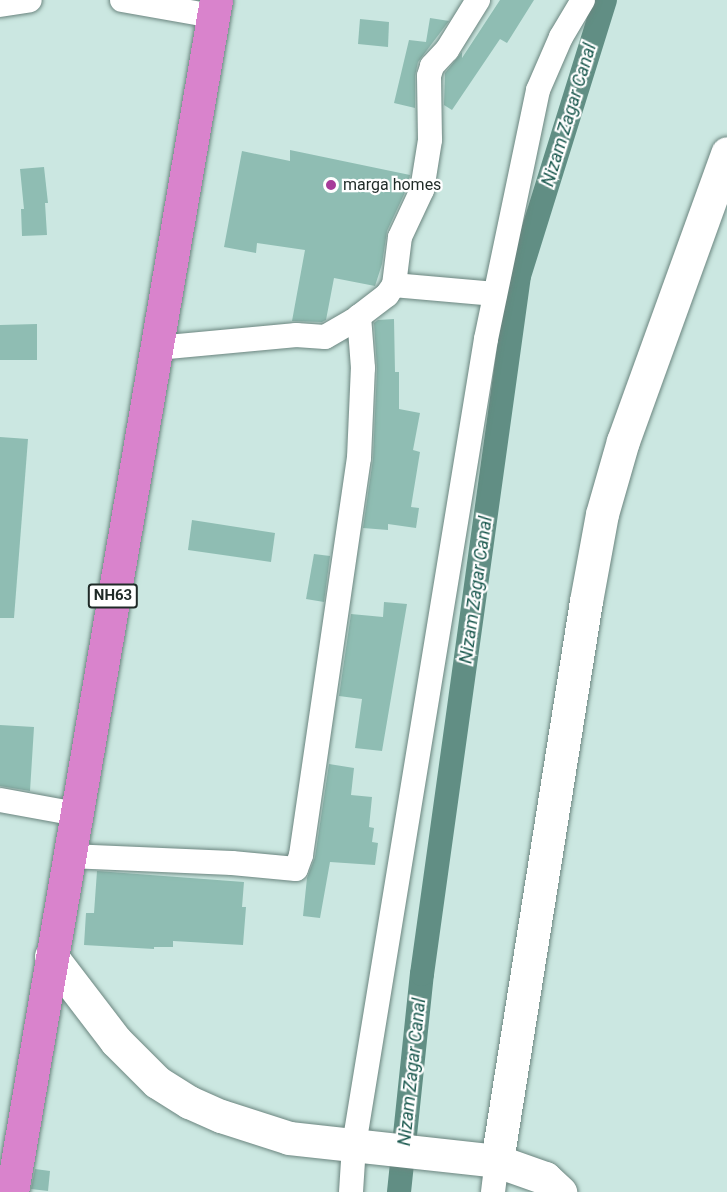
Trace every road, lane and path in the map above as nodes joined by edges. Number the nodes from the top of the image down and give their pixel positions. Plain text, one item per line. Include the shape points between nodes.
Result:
1 (30, 0) edge
2 (122, 0) edge
3 (478, 0) edge
4 (583, 0) edge
5 (0, 5) edge
6 (215, 8) edge
7 (727, 153) edge
8 (394, 285) junction
9 (495, 294) junction
10 (359, 316) junction
11 (157, 348) junction
12 (0, 800) edge
13 (76, 813) junction
14 (69, 856) junction
15 (51, 956) junction
16 (357, 1145) junction
17 (490, 1170) edge
18 (12, 1192) edge
19 (351, 1192) edge
20 (560, 1192) edge

1 - 5 street
2 - 6 street
3 - 8 street via 429,75 430,140 422,190 400,237
4 - 9 street via 561,37 538,90
6 - 11 highway, NH63
7 - 17 street via 623,441 602,514
8 - 9 street
8 - 10 street
9 - 16 street
10 - 11 street via 325,337 296,335
10 - 14 street via 363,368 357,482 296,869
11 - 13 highway, NH63
12 - 13 street
13 - 14 highway, NH63
14 - 15 highway, NH63
15 - 16 street via 116,1041 157,1082 189,1102 290,1138
15 - 18 highway, NH63
16 - 17 street
16 - 19 street
17 - 20 street via 545,1178

